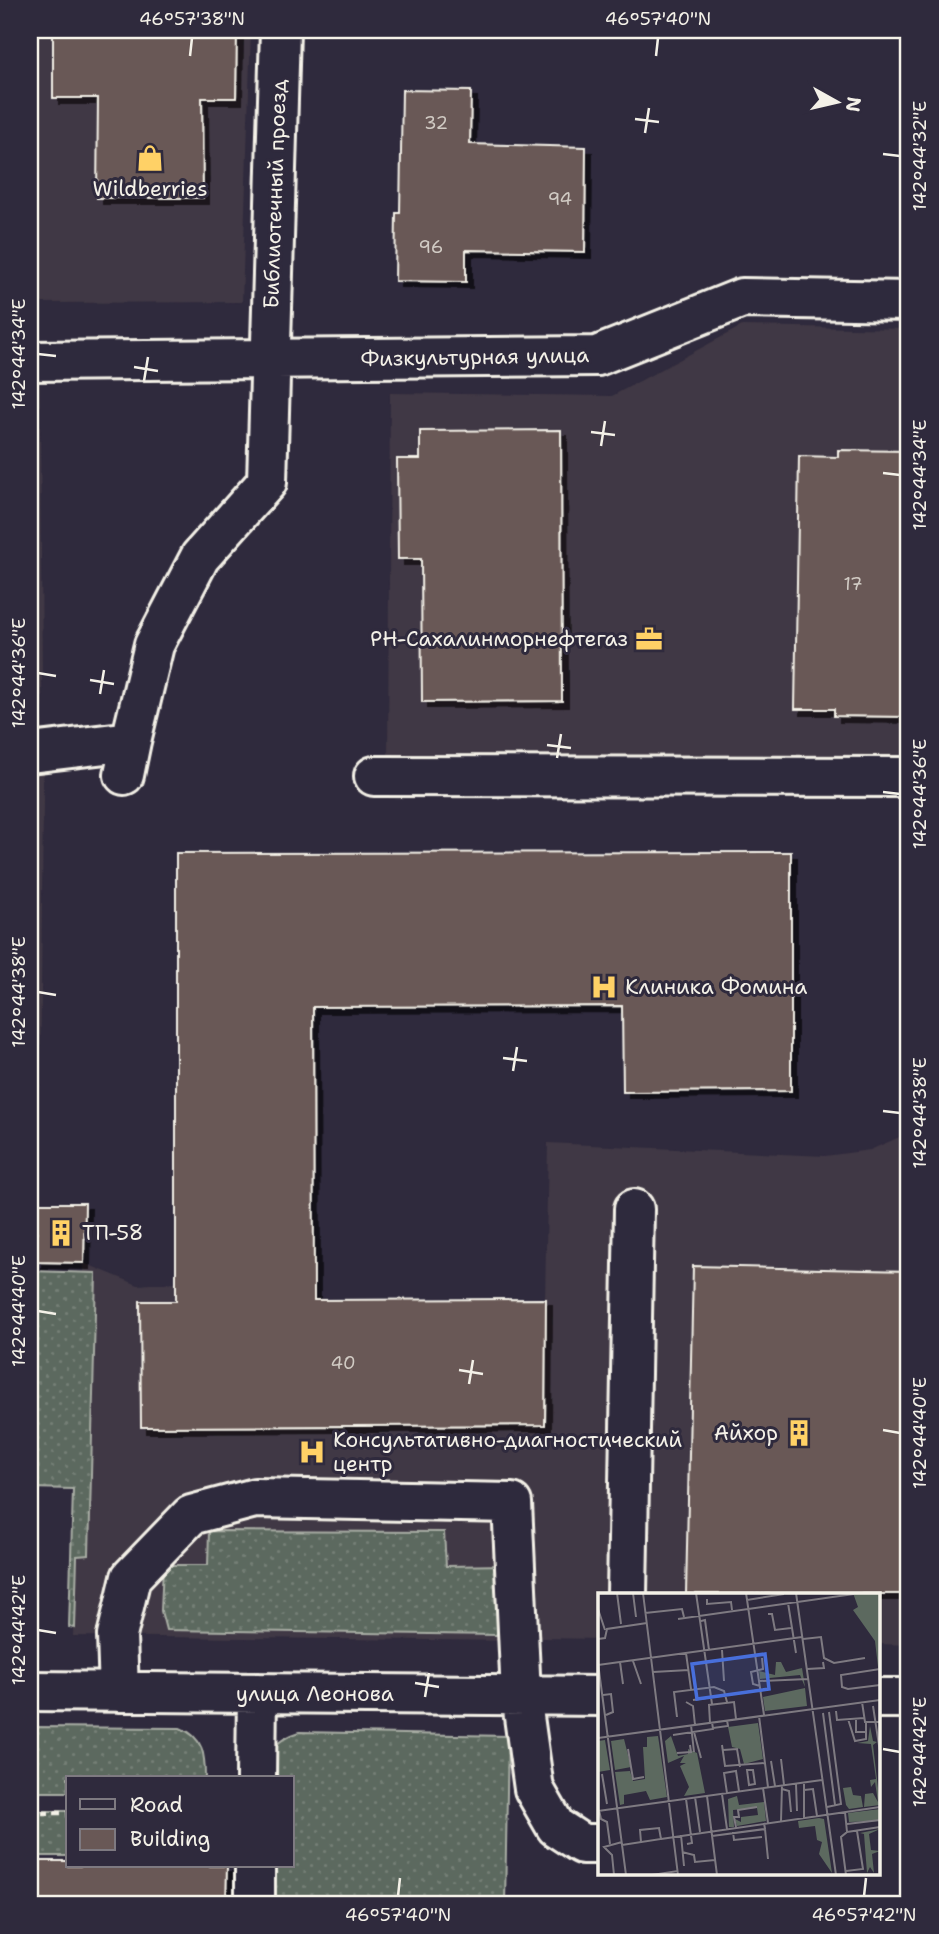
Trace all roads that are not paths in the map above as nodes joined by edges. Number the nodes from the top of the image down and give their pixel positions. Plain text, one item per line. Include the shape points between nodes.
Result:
1 (280, 30) edge
2 (909, 302) edge
3 (270, 359) junction
4 (30, 361) edge
5 (30, 753) edge
6 (374, 776) dead end
7 (909, 777) edge
8 (634, 1209) dead end
9 (627, 1593) edge
10 (30, 1691) edge
11 (119, 1692) junction
12 (257, 1693) junction
13 (521, 1695) junction
14 (598, 1696) edge
15 (880, 1698) edge
16 (909, 1698) edge
17 (256, 1776) edge
18 (598, 1844) edge
19 (255, 1868) edge
20 (254, 1904) edge

1 - 3 street, Библиотечный проезд
2 - 3 street, Физкультурная улица via 742,298 597,356
3 - 4 street, Физкультурная улица
3 - 5 street, Библиотечный проезд via 267,482 200,557 154,645 127,758
6 - 7 street
8 - 9 street
10 - 11 street, улица Леонова
11 - 12 street, улица Леонова
11 - 13 street via 117,1636 131,1577 191,1515 255,1498 512,1503
12 - 13 street, улица Леонова
12 - 17 street
13 - 14 street, улица Леонова
13 - 18 street via 534,1789 556,1827 583,1844
15 - 16 street
19 - 20 street

